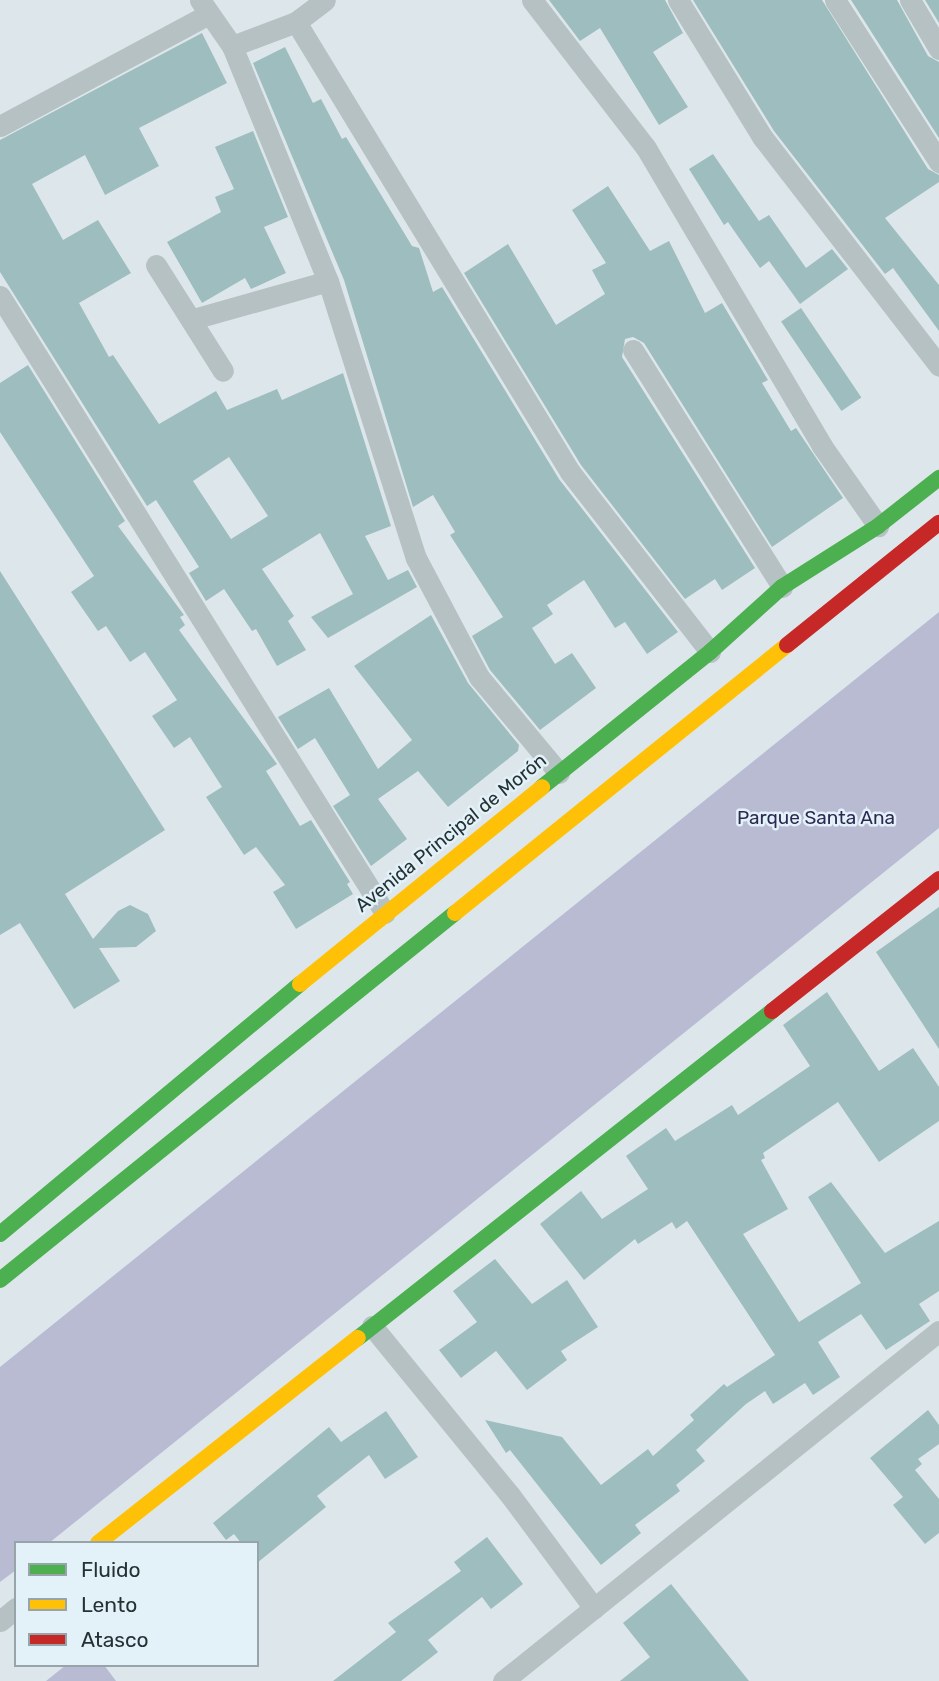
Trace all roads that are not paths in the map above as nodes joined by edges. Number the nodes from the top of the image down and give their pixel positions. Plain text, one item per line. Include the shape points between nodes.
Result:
1 (325, 0) edge
2 (532, 0) edge
3 (678, 0) edge
4 (835, 0) edge
5 (911, 0) edge
6 (205, 7) edge
7 (296, 22) junction
8 (232, 46) junction
9 (939, 48) edge
10 (0, 126) edge
11 (939, 162) edge
12 (156, 265) dead end
13 (328, 281) junction
14 (0, 296) edge
15 (193, 319) junction
16 (633, 350) dead end
17 (939, 366) edge
18 (223, 372) dead end
19 (939, 478) edge
20 (939, 523) edge
21 (878, 526) junction
22 (782, 587) junction
23 (710, 652) junction
24 (559, 773) junction
25 (939, 879) edge
26 (384, 913) junction
27 (0, 1234) edge
28 (0, 1280) edge
29 (372, 1326) junction
30 (939, 1331) edge
31 (101, 1541) edge
32 (594, 1608) junction
33 (503, 1681) edge

1 - 7 street
2 - 21 street via 646,148 822,446
3 - 17 street via 763,138
4 - 11 street
5 - 9 street
6 - 8 street
6 - 10 street
7 - 8 street
7 - 23 street via 570,472
8 - 13 street
12 - 15 street
13 - 15 street
13 - 24 street via 416,558 479,677
14 - 26 street
15 - 18 street
16 - 22 street
19 - 21 main road, Avenida Principal de Morón
20 - 28 main road
21 - 22 main road, Avenida Principal de Morón
22 - 23 main road, Avenida Principal de Morón
23 - 24 main road, Avenida Principal de Morón
24 - 26 main road, Avenida Principal de Morón
25 - 29 main road
26 - 27 main road, Avenida Principal de Morón
29 - 31 main road
29 - 32 street via 510,1494
30 - 32 street
32 - 33 street

